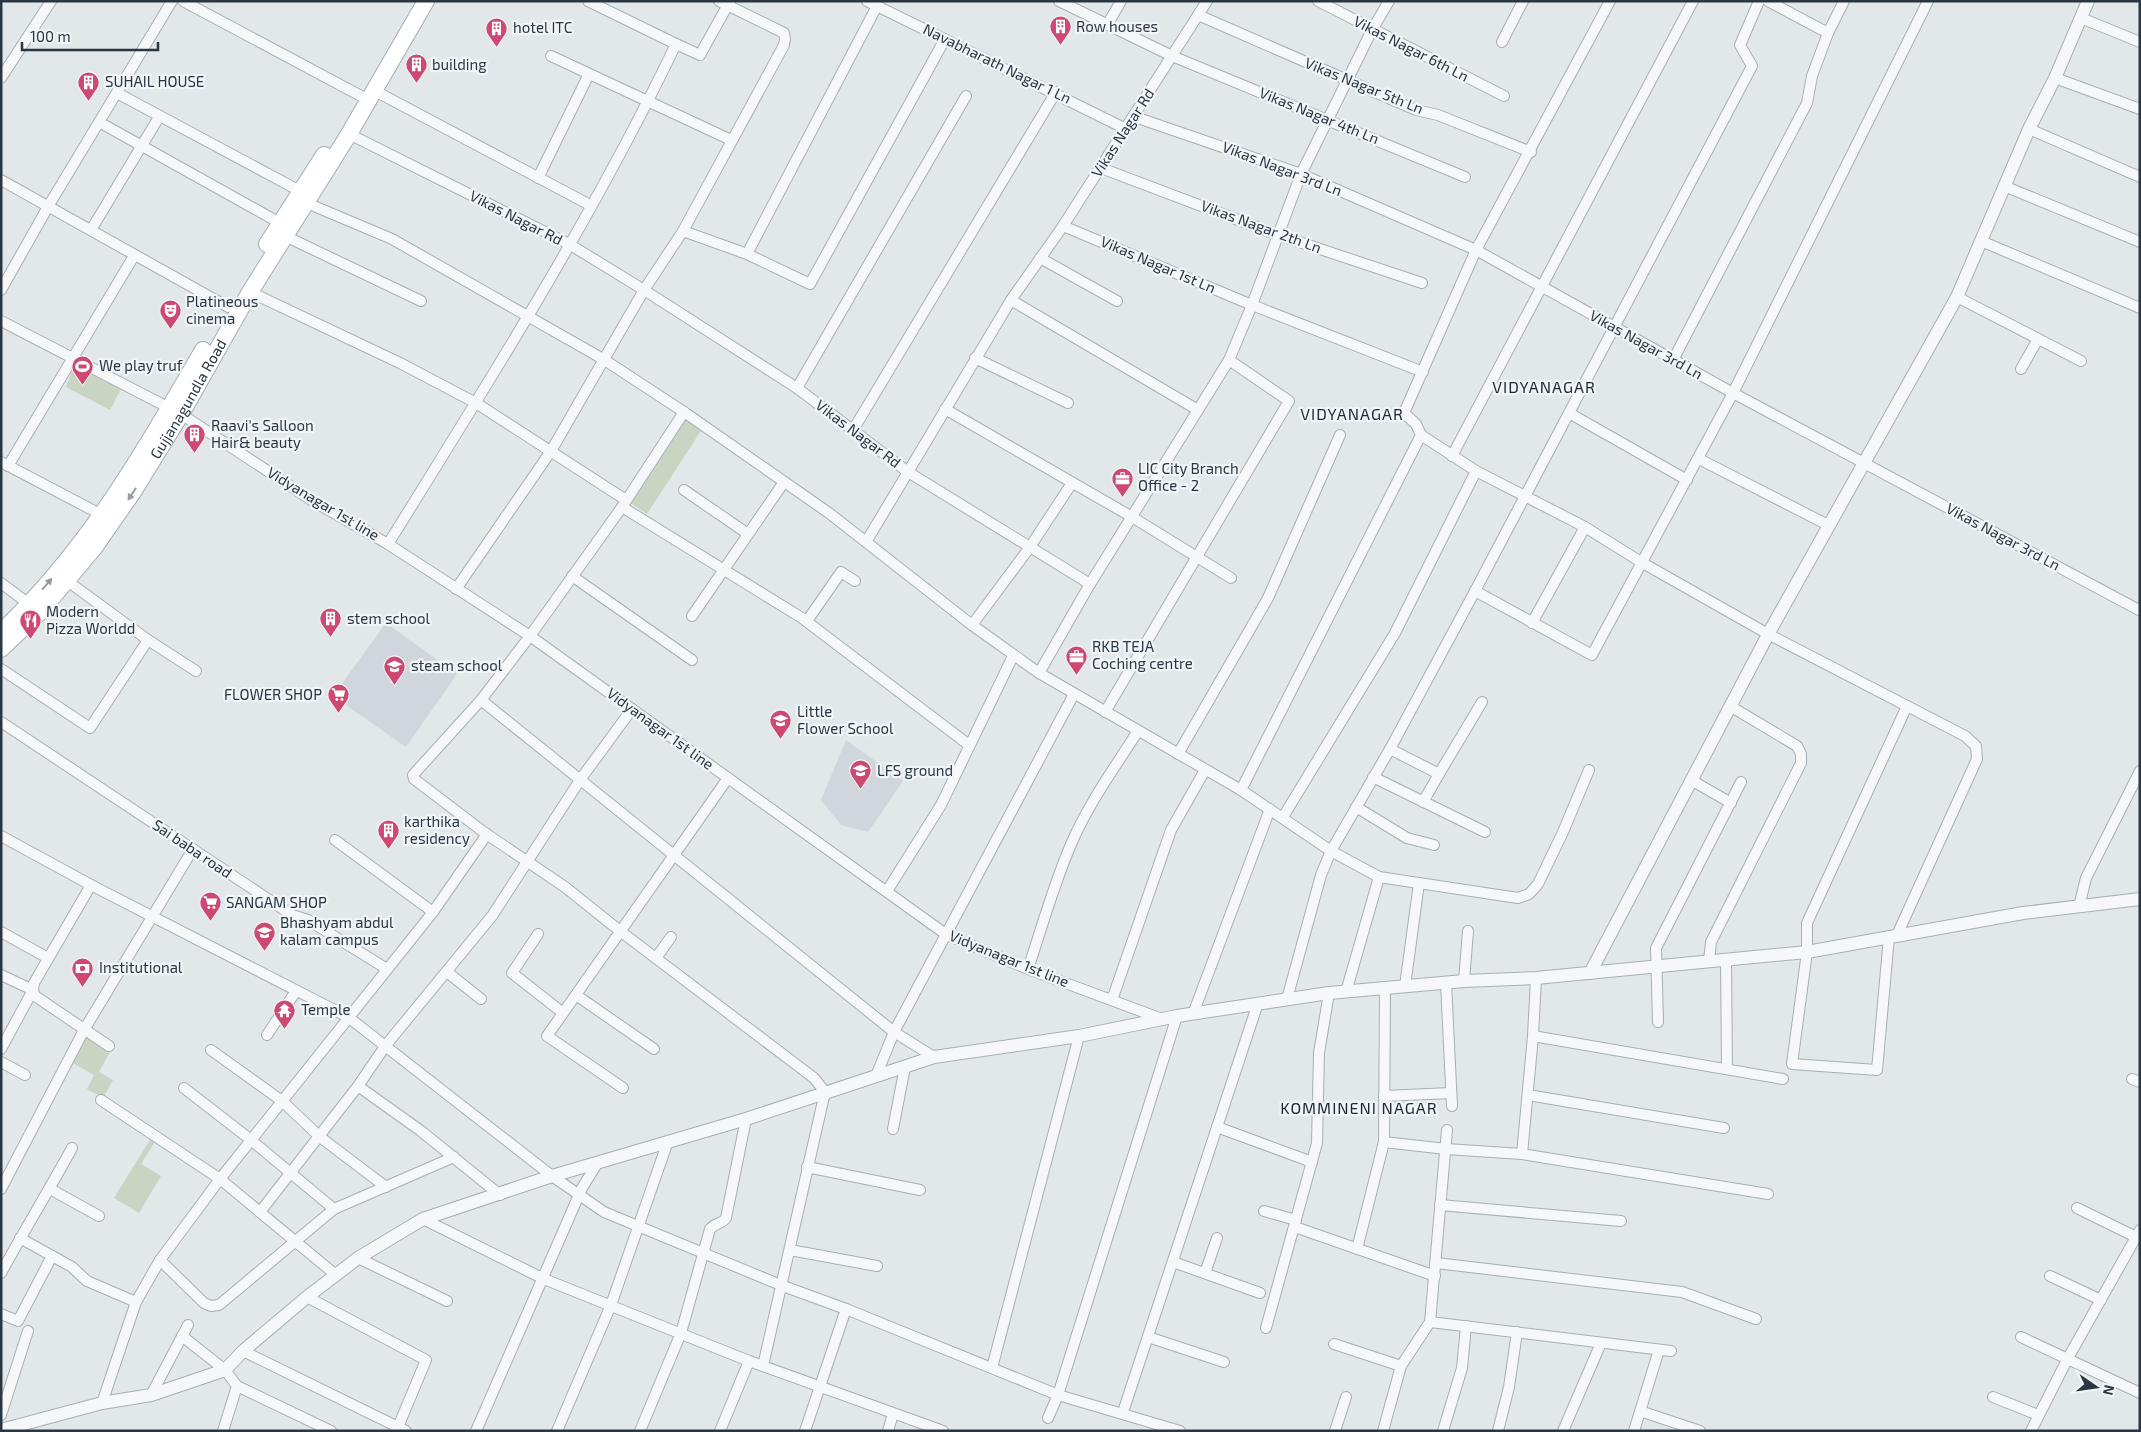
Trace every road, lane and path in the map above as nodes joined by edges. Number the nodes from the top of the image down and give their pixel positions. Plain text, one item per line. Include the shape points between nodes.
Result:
1 (51, 1) edge
2 (172, 1) edge
3 (183, 1) edge
4 (414, 1) edge
5 (426, 1) edge
6 (588, 1) edge
7 (867, 1) edge
8 (1059, 1) edge
9 (1121, 1) edge
10 (1207, 1) edge
11 (1318, 1) edge
12 (1389, 1) edge
13 (1522, 1) edge
14 (1610, 1) edge
15 (1693, 1) edge
16 (1759, 1) edge
17 (1768, 1) edge
18 (1844, 1) edge
19 (1928, 1) edge
20 (2088, 1) edge
21 (726, 3) edge
22 (877, 6) junction
23 (1198, 15) junction
24 (2081, 18) junction
25 (1107, 25) junction
26 (1372, 30) junction
27 (1828, 33) junction
28 (946, 38) junction
29 (1502, 42) dead end
30 (2140, 42) edge
31 (676, 44) junction
32 (551, 56) dead end
33 (1172, 56) junction
34 (590, 74) junction
35 (1, 78) edge
36 (2055, 78) junction
37 (1347, 81) junction
38 (1056, 92) junction
39 (116, 93) junction
40 (368, 94) junction
41 (966, 96) dead end
42 (1504, 96) dead end
43 (648, 102) junction
44 (2140, 109) edge
45 (158, 116) junction
46 (1134, 117) junction
47 (1328, 120) junction
48 (99, 122) junction
49 (1126, 129) junction
50 (2028, 129) junction
51 (350, 134) junction
52 (731, 140) junction
53 (141, 146) junction
54 (1531, 152) junction
55 (1101, 168) junction
56 (1301, 174) junction
57 (1465, 177) dead end
58 (2140, 177) edge
59 (538, 178) junction
60 (1, 180) edge
61 (2004, 186) junction
62 (300, 197) junction
63 (49, 205) junction
64 (590, 205) junction
65 (1063, 226) junction
66 (91, 230) junction
67 (282, 230) junction
68 (683, 231) junction
69 (1278, 235) junction
70 (1981, 241) junction
71 (2140, 242) edge
72 (569, 244) junction
73 (1476, 250) junction
74 (747, 254) junction
75 (134, 256) junction
76 (1040, 258) junction
77 (1422, 283) dead end
78 (1542, 287) junction
79 (1, 290) edge
80 (644, 290) junction
81 (250, 292) junction
82 (1957, 297) junction
83 (1010, 300) junction
84 (421, 301) dead end
85 (1118, 301) dead end
86 (1252, 305) junction
87 (228, 307) junction
88 (2140, 308) edge
89 (528, 314) junction
90 (1, 321) edge
91 (1614, 327) junction
92 (2038, 338) junction
93 (975, 358) junction
94 (72, 359) junction
95 (603, 359) junction
96 (1229, 360) junction
97 (1673, 360) junction
98 (2081, 360) dead end
99 (2021, 369) dead end
100 (1422, 372) junction
101 (797, 388) junction
102 (1733, 393) junction
103 (476, 403) junction
104 (1068, 403) dead end
105 (945, 409) junction
106 (1198, 410) junction
107 (175, 411) junction
108 (684, 412) junction
109 (1569, 413) junction
110 (853, 430) junction
111 (1340, 435) dead end
112 (1421, 435) junction
113 (550, 451) junction
114 (1452, 456) junction
115 (1698, 459) junction
116 (1864, 462) junction
117 (5, 464) edge
118 (1476, 471) junction
119 (908, 472) junction
120 (1687, 480) junction
121 (784, 482) junction
122 (1072, 483) junction
123 (684, 490) dead end
124 (1524, 495) junction
125 (624, 504) junction
126 (102, 515) junction
127 (1132, 517) junction
128 (1828, 525) junction
129 (1585, 527) junction
130 (748, 534) junction
131 (866, 542) junction
132 (388, 544) junction
133 (1030, 547) junction
134 (1197, 557) junction
135 (1641, 562) junction
136 (724, 570) junction
137 (572, 576) junction
138 (1231, 578) dead end
139 (66, 580) junction
140 (855, 581) dead end
141 (1, 583) edge
142 (1090, 584) junction
143 (456, 589) junction
144 (1475, 591) junction
145 (29, 604) junction
146 (2140, 608) edge
147 (692, 616) dead end
148 (807, 621) junction
149 (1532, 622) junction
150 (972, 625) junction
151 (1, 632) edge
152 (1768, 634) junction
153 (530, 636) junction
154 (148, 640) junction
155 (1, 649) edge
156 (1013, 656) junction
157 (692, 660) dead end
158 (1, 669) edge
159 (196, 671) dead end
160 (1039, 673) junction
161 (1074, 694) junction
162 (481, 700) junction
163 (1482, 702) dead end
164 (1730, 706) junction
165 (1908, 706) junction
166 (632, 708) junction
167 (1105, 712) junction
168 (1, 722) edge
169 (1138, 731) junction
170 (969, 745) junction
171 (1390, 749) junction
172 (1178, 754) junction
173 (1205, 770) junction
174 (1589, 770) dead end
175 (2140, 771) edge
176 (1439, 774) junction
177 (1374, 777) junction
178 (728, 778) junction
179 (580, 780) junction
180 (1691, 780) junction
181 (1741, 782) dead end
182 (1241, 790) junction
183 (1424, 802) junction
184 (1731, 803) junction
185 (1356, 807) junction
186 (1270, 808) junction
187 (1283, 817) junction
188 (1485, 832) dead end
189 (487, 834) junction
190 (1, 836) edge
191 (335, 840) dead end
192 (1434, 845) dead end
193 (193, 849) junction
194 (1331, 851) junction
195 (674, 856) junction
196 (528, 862) junction
197 (1379, 877) junction
198 (1419, 884) junction
199 (91, 885) junction
200 (887, 891) junction
201 (2140, 899) edge
202 (2079, 907) junction
203 (433, 912) junction
204 (151, 916) junction
205 (1468, 930) dead end
206 (620, 931) junction
207 (1, 932) edge
208 (538, 934) dead end
209 (947, 934) junction
210 (1893, 936) junction
211 (672, 938) dead end
212 (1807, 952) junction
213 (48, 958) junction
214 (656, 958) junction
215 (1726, 959) junction
216 (1709, 961) junction
217 (1656, 966) junction
218 (387, 969) junction
219 (1028, 969) junction
220 (447, 972) junction
221 (1590, 973) junction
222 (1, 975) edge
223 (1536, 978) junction
224 (1464, 981) junction
225 (1446, 983) junction
226 (1405, 986) junction
227 (1385, 988) junction
228 (33, 990) junction
229 (296, 990) junction
230 (1346, 992) junction
231 (1328, 993) junction
232 (576, 995) junction
233 (481, 999) dead end
234 (1287, 999) junction
235 (1112, 1000) junction
236 (1258, 1003) junction
237 (563, 1013) junction
238 (1193, 1014) junction
239 (1177, 1016) junction
240 (348, 1018) junction
241 (1163, 1020) junction
242 (1658, 1022) dead end
243 (84, 1030) junction
244 (894, 1032) junction
245 (267, 1035) dead end
246 (1079, 1036) junction
247 (1533, 1036) junction
248 (386, 1045) junction
249 (109, 1046) dead end
250 (1, 1049) edge
251 (654, 1049) dead end
252 (211, 1050) dead end
253 (934, 1057) junction
254 (1, 1062) edge
255 (905, 1066) junction
256 (1727, 1069) junction
257 (25, 1075) dead end
258 (876, 1076) junction
259 (1783, 1079) dead end
260 (358, 1086) junction
261 (184, 1088) dead end
262 (623, 1088) dead end
263 (825, 1092) junction
264 (1451, 1093) junction
265 (1528, 1095) junction
266 (1384, 1096) junction
267 (101, 1100) dead end
268 (282, 1101) junction
269 (1452, 1106) dead end
270 (746, 1119) junction
271 (1217, 1127) junction
272 (1724, 1128) dead end
273 (893, 1129) dead end
274 (1447, 1130) dead end
275 (320, 1137) junction
276 (251, 1140) junction
277 (1384, 1142) junction
278 (667, 1144) junction
279 (72, 1148) dead end
280 (1446, 1149) junction
281 (1522, 1154) junction
282 (454, 1158) junction
283 (598, 1162) junction
284 (1312, 1162) junction
285 (807, 1167) junction
286 (291, 1174) junction
287 (552, 1176) junction
288 (220, 1178) junction
289 (386, 1187) junction
290 (1, 1189) edge
291 (50, 1189) junction
292 (920, 1190) dead end
293 (1768, 1194) dead end
294 (500, 1195) junction
295 (579, 1195) junction
296 (1440, 1205) junction
297 (2077, 1208) dead end
298 (334, 1209) junction
299 (1264, 1211) dead end
300 (260, 1212) junction
301 (100, 1216) dead end
302 (423, 1219) junction
303 (1621, 1221) dead end
304 (1295, 1224) junction
305 (638, 1226) junction
306 (2138, 1234) edge
307 (20, 1238) junction
308 (1216, 1238) dead end
309 (296, 1242) junction
310 (1357, 1249) junction
311 (790, 1250) junction
312 (705, 1252) junction
313 (52, 1256) junction
314 (358, 1258) junction
315 (160, 1260) junction
316 (1173, 1262) junction
317 (1436, 1264) junction
318 (877, 1266) dead end
319 (1, 1273) edge
320 (1205, 1273) junction
321 (336, 1275) junction
322 (1435, 1276) junction
323 (2050, 1276) dead end
324 (544, 1279) junction
325 (783, 1286) junction
326 (1260, 1293) dead end
327 (307, 1297) junction
328 (2102, 1300) junction
329 (447, 1301) dead end
330 (136, 1302) junction
331 (611, 1305) junction
332 (846, 1308) junction
333 (1, 1314) edge
334 (1756, 1319) dead end
335 (1430, 1322) junction
336 (188, 1325) dead end
337 (1466, 1326) junction
338 (1266, 1328) dead end
339 (28, 1331) dead end
340 (1517, 1332) junction
341 (681, 1333) junction
342 (182, 1336) junction
343 (1148, 1337) junction
344 (2021, 1337) dead end
345 (1602, 1343) junction
346 (1334, 1344) dead end
347 (1659, 1350) junction
348 (243, 1351) junction
349 (1672, 1351) dead end
350 (2068, 1358) junction
351 (749, 1361) junction
352 (1224, 1362) dead end
353 (763, 1366) junction
354 (1401, 1366) junction
355 (992, 1368) junction
356 (225, 1370) junction
357 (237, 1386) junction
358 (819, 1387) junction
359 (2140, 1393) edge
360 (150, 1395) junction
361 (1058, 1395) junction
362 (1346, 1397) dead end
363 (1993, 1397) dead end
364 (102, 1403) junction
365 (1123, 1412) junction
366 (1640, 1412) junction
367 (893, 1414) junction
368 (1, 1415) edge
369 (2038, 1415) junction
370 (1048, 1418) dead end
371 (1149, 1427) edge
372 (402, 1429) edge
373 (1, 1430) edge
374 (223, 1431) edge
375 (331, 1431) edge
376 (476, 1431) edge
377 (557, 1431) edge
378 (640, 1431) edge
379 (720, 1431) edge
380 (804, 1431) edge
381 (888, 1431) edge
382 (943, 1431) edge
383 (1180, 1431) edge
384 (1335, 1431) edge
385 (1383, 1431) edge
386 (1443, 1431) edge
387 (1498, 1431) edge
388 (1563, 1431) edge
389 (1634, 1431) edge
390 (1700, 1431) edge
391 (2031, 1431) edge

1 - 35 street
2 - 39 street
3 - 40 street
4 - 40 main road, Gujjanagundla Road
5 - 40 main road, Gujjanagundla Road
6 - 31 street
7 - 22 street, Navabharath Nagar 1 Ln
8 - 25 street, Vikas Nagar 4th Ln
9 - 25 street
10 - 23 street, Vikas Nagar Rd
11 - 26 street, Vikas Nagar 6th Ln
12 - 26 street
13 - 29 street
14 - 54 street
15 - 78 street
16 - 91 street via 1740,44 1752,66
17 - 27 street
18 - 27 street
19 - 102 street
20 - 24 street
21 - 31 street via 700,55
21 - 52 street via 784,33 785,39
22 - 28 street, Navabharath Nagar 1 Ln
22 - 74 street
23 - 33 street, Vikas Nagar Rd
23 - 37 street, Vikas Nagar 5th Ln
24 - 30 street
24 - 36 street
25 - 33 street, Vikas Nagar 4th Ln
26 - 37 street
26 - 42 street, Vikas Nagar 6th Ln
27 - 97 street via 1806,103
28 - 38 street, Navabharath Nagar 1 Ln
28 - 74 street via 810,284
31 - 43 street
32 - 34 street
33 - 46 street, Vikas Nagar Rd
33 - 47 street, Vikas Nagar 4th Ln
34 - 43 street
34 - 59 street
36 - 44 street
36 - 50 street
37 - 47 street
37 - 54 street, Vikas Nagar 5th Ln
38 - 49 street, Navabharath Nagar 1 Ln
38 - 110 street
39 - 45 street
39 - 48 street
40 - 51 main road, Gujjanagundla Road
40 - 59 street
40 - 62 main road, Gujjanagundla Road
41 - 101 street
43 - 52 street
43 - 64 street
45 - 53 street
45 - 62 street
46 - 49 street, Vikas Nagar Rd
46 - 56 street, Vikas Nagar 3rd Ln
47 - 56 street
47 - 57 street, Vikas Nagar 4th Ln
48 - 53 street
48 - 63 street
49 - 55 street, Vikas Nagar Rd
50 - 58 street
50 - 61 street
51 - 62 main road, Gujjanagundla Road
51 - 72 street, Vikas Nagar Rd
52 - 68 street
53 - 66 street
53 - 67 street
54 - 73 street
55 - 65 street, Vikas Nagar Rd
55 - 69 street, Vikas Nagar 2th Ln
56 - 69 street
56 - 73 street, Vikas Nagar 3rd Ln
59 - 64 street
60 - 63 street
61 - 70 street
61 - 71 street
62 - 67 main road, Gujjanagundla Road
62 - 89 street via 392,239
63 - 66 street
63 - 79 street
64 - 72 street
65 - 76 street, Vikas Nagar Rd
65 - 86 street, Vikas Nagar 1st Ln
66 - 75 street
67 - 81 main road, Gujjanagundla Road
67 - 84 street
67 - 87 main road, Gujjanagundla Road
68 - 74 street
68 - 80 street
69 - 77 street, Vikas Nagar 2th Ln
69 - 86 street
70 - 82 street
70 - 88 street
72 - 80 street, Vikas Nagar Rd
72 - 89 street
73 - 78 street, Vikas Nagar 3rd Ln
73 - 100 street
75 - 87 street
75 - 94 street
76 - 83 street, Vikas Nagar Rd
76 - 85 street
78 - 91 street, Vikas Nagar 3rd Ln
78 - 114 street
80 - 95 street
80 - 101 street, Vikas Nagar Rd
81 - 103 street
81 - 107 main road, Gujjanagundla Road
82 - 92 street
82 - 116 street
83 - 93 street, Vikas Nagar Rd
83 - 106 street
86 - 96 street
86 - 100 street, Vikas Nagar 1st Ln
87 - 107 main road, Gujjanagundla Road
89 - 95 street
89 - 103 street
90 - 94 street, Vidyanagar 1st line
91 - 97 street, Vikas Nagar 3rd Ln
91 - 109 street
92 - 98 street
92 - 99 street
93 - 104 street
93 - 105 street, Vikas Nagar Rd
94 - 107 street, Vidyanagar 1st line
94 - 117 street
95 - 108 street
95 - 113 street
96 - 106 street
96 - 134 street via 1289,401
97 - 102 street, Vikas Nagar 3rd Ln
100 - 112 street via 1404,412 1416,424
101 - 110 street, Vikas Nagar Rd
102 - 115 street
102 - 116 street, Vikas Nagar 3rd Ln
103 - 113 street
103 - 132 street
105 - 119 street, Vikas Nagar Rd
105 - 122 street
106 - 127 street
107 - 126 main road, Gujjanagundla Road
107 - 132 street, Vidyanagar 1st line via 313,501
107 -> 139 main road, Gujjanagundla Road via 114,520
108 - 121 street
108 - 125 street
109 - 120 street
109 - 124 street
110 - 119 street, Vikas Nagar Rd
111 - 172 street via 1268,598
112 - 114 street
112 - 182 street
113 - 125 street
113 - 143 street
114 - 118 street
115 - 120 street
115 - 128 street
116 - 128 street
116 - 146 street, Vikas Nagar 3rd Ln
117 - 126 street
118 - 124 street
118 - 187 street via 1394,633
119 - 131 street
119 - 133 street
120 - 135 street
121 - 130 street
121 - 131 street
122 - 127 street
122 - 133 street
123 - 130 street
124 - 129 street
124 - 144 street
125 - 136 street
125 - 137 street
145 -> 126 main road, Gujjanagundla Road
127 - 134 street
127 - 142 street
128 - 152 street
129 - 135 street
129 - 149 street
130 - 136 street
131 - 150 street
132 - 143 street, Vidyanagar 1st line
133 - 142 street
133 - 150 street
134 - 138 street
134 - 167 street
135 - 149 street via 1592,655
135 - 152 street
136 - 147 street
136 - 148 street
137 - 153 street
137 - 157 street
139 - 154 street
139 - 155 main road, Gujjanagundla Road via 40,612
140 - 148 street via 841,572
141 - 145 street
142 - 160 street
143 - 153 street, Vidyanagar 1st line
144 - 149 street
144 - 171 street
145 - 151 main road, Gujjanagundla Road
148 - 170 street
150 - 156 street
152 - 164 street
152 - 165 street
153 - 162 street
153 - 166 street, Vidyanagar 1st line
154 - 158 street via 90,728
154 - 159 street
156 - 160 street
156 - 170 street
160 - 161 street
161 - 167 street
161 - 209 street
162 - 179 street
162 - 189 street via 413,775 414,779
163 - 176 street
164 - 180 street
164 - 216 street via 1797,746 1801,763 1711,942
165 - 210 street via 1965,736 1976,746 1977,759
165 - 212 street via 1807,923
166 - 178 street, Vidyanagar 1st line
166 - 179 street
167 - 169 street
168 - 193 street, Sai baba road
169 - 172 street
169 - 219 street via 1072,842
170 - 200 street via 941,805
171 - 176 street
171 - 177 street
172 - 173 street
173 - 182 street
173 - 235 street via 1171,830
174 - 198 street via 1555,850 1538,884 1529,894 1518,898
175 - 202 street via 2086,878
176 - 183 street
177 - 183 street
177 - 185 street
178 - 195 street
178 - 200 street, Vidyanagar 1st line
179 - 195 street
179 - 196 street
180 - 184 street
180 - 221 street
181 - 184 street
182 - 186 street
183 - 188 street
184 - 217 street via 1656,948
185 - 192 street via 1407,838
185 - 194 street
186 - 187 street
186 - 238 street
187 - 194 street
189 - 196 street
189 - 203 street
190 - 199 street
191 - 203 street
193 - 204 street
193 - 218 street, Sai baba road via 292,915 308,920
194 - 197 street
194 - 234 street via 1321,875
195 - 206 street
195 - 244 street
196 - 206 street
196 - 220 street via 492,916
197 - 198 street
197 - 230 street
198 - 226 street
199 - 204 street
199 - 213 street
200 - 209 street, Vidyanagar 1st line
201 - 202 street
202 - 210 street via 2023,913
203 - 218 street
204 - 229 street
204 - 243 street
205 - 224 street
206 - 214 street
206 - 232 street
207 - 213 street
208 - 237 street via 512,973
209 - 219 street, Vidyanagar 1st line
209 - 244 street
210 - 212 street
210 - 212 street via 1877,1070 1792,1064
211 - 214 street
212 - 215 street
213 - 228 street
214 - 263 street via 814,1078
215 - 216 street
215 - 256 street
216 - 217 street
217 - 221 street
217 - 242 street
218 - 240 street
219 - 235 street, Vidyanagar 1st line
220 - 233 street
220 - 248 street
221 - 223 street
222 - 228 street
223 - 224 street
223 - 247 street
224 - 225 street
225 - 226 street
225 - 264 street
226 - 227 street
227 - 230 street
227 - 266 street
228 - 243 street via 35,996
228 - 250 street
229 - 240 street
229 - 245 street
230 - 231 street
231 - 234 street
231 - 284 street via 1318,1053 1317,1143
232 - 237 street
232 - 251 street
234 - 236 street
235 - 241 street, Vidyanagar 1st line
236 - 238 street
236 - 271 street
237 - 262 street via 547,1036
238 - 239 street
239 - 241 street
239 - 361 street
240 - 248 street
240 - 268 street
241 - 246 street
243 - 249 street
243 - 290 street
244 - 253 street
244 - 258 street
246 - 253 street
246 - 355 street
247 - 256 street
247 - 265 street
248 - 260 street
248 - 287 street
252 - 268 street
253 - 255 street
254 - 257 street
255 - 258 street
255 - 273 street
256 - 259 street
258 - 263 street
260 - 275 street
260 - 282 street via 421,1130
261 - 276 street
263 - 270 street
263 - 285 street
264 - 266 street
264 - 269 street
265 - 272 street
265 - 281 street
266 - 277 street
267 - 288 street
268 - 275 street
268 - 276 street
270 - 278 street
270 - 312 street via 726,1218 710,1229
271 - 284 street
271 - 316 street
274 - 280 street
275 - 286 street
275 - 289 street
276 - 286 street
276 - 288 street
277 - 280 street
277 - 310 street
278 - 283 street
278 - 305 street
279 - 291 street
280 - 281 street
280 - 296 street
281 - 293 street
282 - 289 street
282 - 294 street
283 - 287 street
283 - 295 street
284 - 304 street
285 - 292 street
285 - 311 street
286 - 298 street
286 - 300 street
287 - 294 street
287 - 295 street
288 - 300 street
288 - 315 street
289 - 298 street
291 - 301 street
291 - 307 street
294 - 302 street
295 - 305 street via 604,1212
295 - 324 street
296 - 303 street
296 - 317 street
297 - 306 street
298 - 309 street
299 - 304 street
300 - 309 street
302 - 314 street
302 - 324 street
304 - 310 street
304 - 338 street
305 - 312 street
305 - 331 street
306 - 328 street
307 - 313 street
307 - 319 street
308 - 320 street
309 - 315 street via 219,1305 204,1303
309 - 321 street
310 - 322 street
311 - 318 street
311 - 325 street
312 - 325 street
312 - 341 street
313 - 330 street via 72,1267 87,1281
313 - 333 street via 18,1321
314 - 321 street
314 - 329 street
315 - 330 street
316 - 320 street
316 - 343 street
317 - 322 street
317 - 334 street via 1682,1292
320 - 326 street
321 - 327 street
322 - 335 street
323 - 328 street
324 - 331 street
324 - 376 street
325 - 332 street
325 - 353 street
327 - 348 street
327 - 372 street via 426,1360
328 - 350 street
330 - 364 street
331 - 341 street
331 - 377 street
332 - 355 street
332 - 358 street
335 - 337 street
335 - 354 street
336 - 342 street
337 - 340 street
337 - 386 street via 1462,1368
339 - 368 street
340 - 345 street
340 - 387 street via 1509,1387
341 - 351 street
341 - 378 street
342 - 356 street
342 - 360 street
343 - 352 street
343 - 365 street
344 - 350 street
345 - 347 street
345 - 388 street
346 - 354 street
347 - 349 street
347 - 366 street
348 - 356 street
348 - 372 street
350 - 359 street
350 - 369 street
351 - 353 street
351 - 379 street
353 - 358 street
354 - 385 street
355 - 361 street
356 - 357 street
356 - 360 street
357 - 374 street
357 - 375 street
358 - 367 street
358 - 380 street
360 - 364 street
361 - 365 street
361 - 370 street
362 - 384 street
363 - 369 street
364 - 373 street
365 - 371 street
366 - 389 street
366 - 390 street
367 - 381 street
367 - 382 street
369 - 391 street
371 - 383 street

